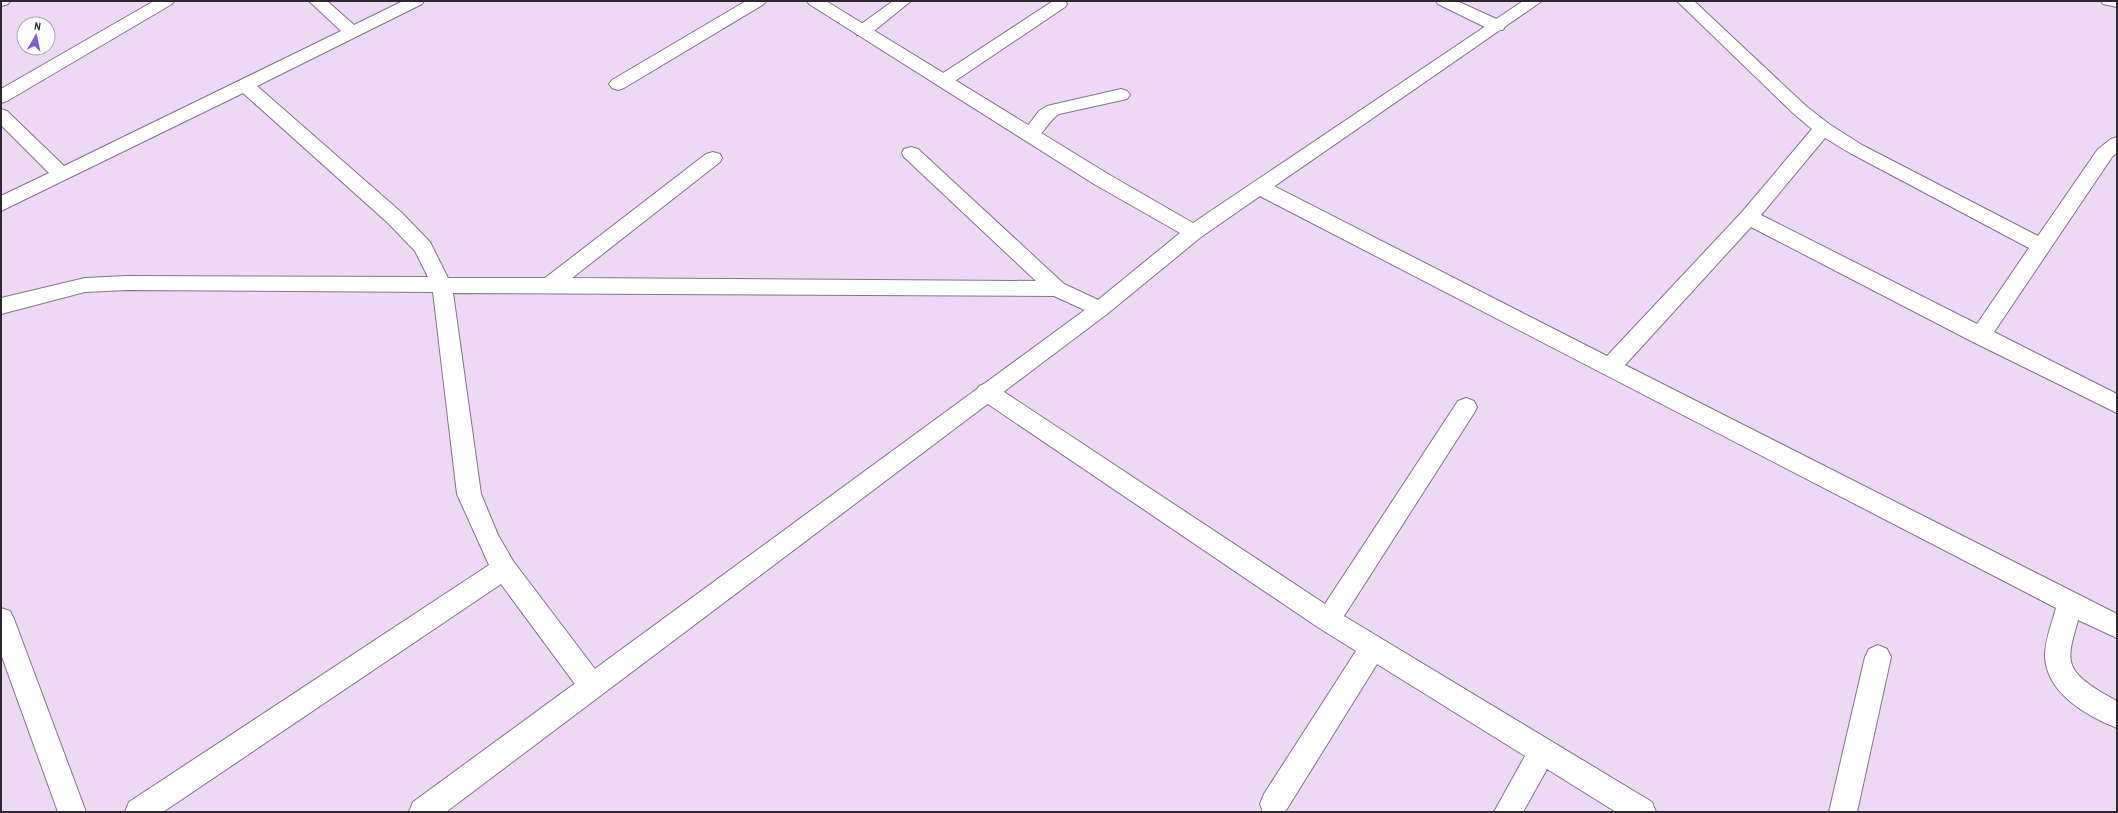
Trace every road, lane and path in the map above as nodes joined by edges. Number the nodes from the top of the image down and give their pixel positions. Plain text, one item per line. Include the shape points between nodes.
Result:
1 (166, 1) edge
2 (318, 1) edge
3 (416, 1) edge
4 (758, 1) edge
5 (815, 1) edge
6 (903, 1) edge
7 (1444, 1) edge
8 (1534, 1) edge
9 (1685, 1) edge
10 (2109, 1) edge
11 (2117, 2) edge
12 (1059, 4) dead end
13 (1497, 26) junction
14 (350, 31) junction
15 (863, 31) junction
16 (943, 81) junction
17 (244, 84) junction
18 (618, 84) dead end
19 (1121, 95) dead end
20 (1, 97) edge
21 (1, 115) edge
22 (1823, 128) junction
23 (1030, 135) junction
24 (2117, 143) edge
25 (911, 153) dead end
26 (713, 158) dead end
27 (61, 174) junction
28 (1256, 191) junction
29 (1, 204) edge
30 (1749, 217) junction
31 (1194, 232) junction
32 (2041, 246) junction
33 (442, 285) junction
34 (549, 286) junction
35 (1057, 288) junction
36 (1, 306) edge
37 (1100, 309) junction
38 (1980, 336) junction
39 (1610, 367) junction
40 (987, 392) junction
41 (2117, 404) edge
42 (1466, 407) dead end
43 (504, 569) junction
44 (2070, 603) junction
45 (1, 619) edge
46 (1328, 620) junction
47 (2117, 626) edge
48 (1374, 648) junction
49 (1878, 658) dead end
50 (592, 686) junction
51 (2117, 715) edge
52 (1543, 751) junction
53 (1274, 804) dead end
54 (72, 812) edge
55 (139, 812) edge
56 (422, 812) edge
57 (1508, 812) edge
58 (1642, 812) edge
59 (1843, 812) edge

1 - 20 street
2 - 14 street
3 - 14 street
4 - 18 street
5 - 15 street
6 - 15 street
7 - 13 street
8 - 13 street
9 - 22 street via 1800,110
10 - 11 street
12 - 16 street
13 - 28 street
14 - 17 street
15 - 16 street
16 - 23 street
17 - 27 street
17 - 33 street via 395,218 422,247
19 - 23 street via 1053,110 1045,115
21 - 27 street
22 - 30 street
22 - 32 street via 1856,149
23 - 31 street via 1101,180
24 - 32 street via 2105,153
25 - 35 street
26 - 34 street
27 - 29 street
28 - 31 street
28 - 39 street
30 - 38 street
30 - 39 street
31 - 37 street
32 - 38 street
33 - 34 street
33 - 36 street via 127,283 85,285
33 - 43 street via 469,494
34 - 35 street
35 - 37 street
37 - 40 street
38 - 41 street
39 - 44 street
40 - 46 street
40 - 50 street
42 - 46 street
43 - 50 street
43 - 55 street
44 - 47 street
44 - 51 street via 2058,655 2060,670 2070,684 2096,704
45 - 54 street
46 - 48 street
48 - 52 street
48 - 53 street
49 - 59 street
50 - 56 street
52 - 57 street
52 - 58 street

